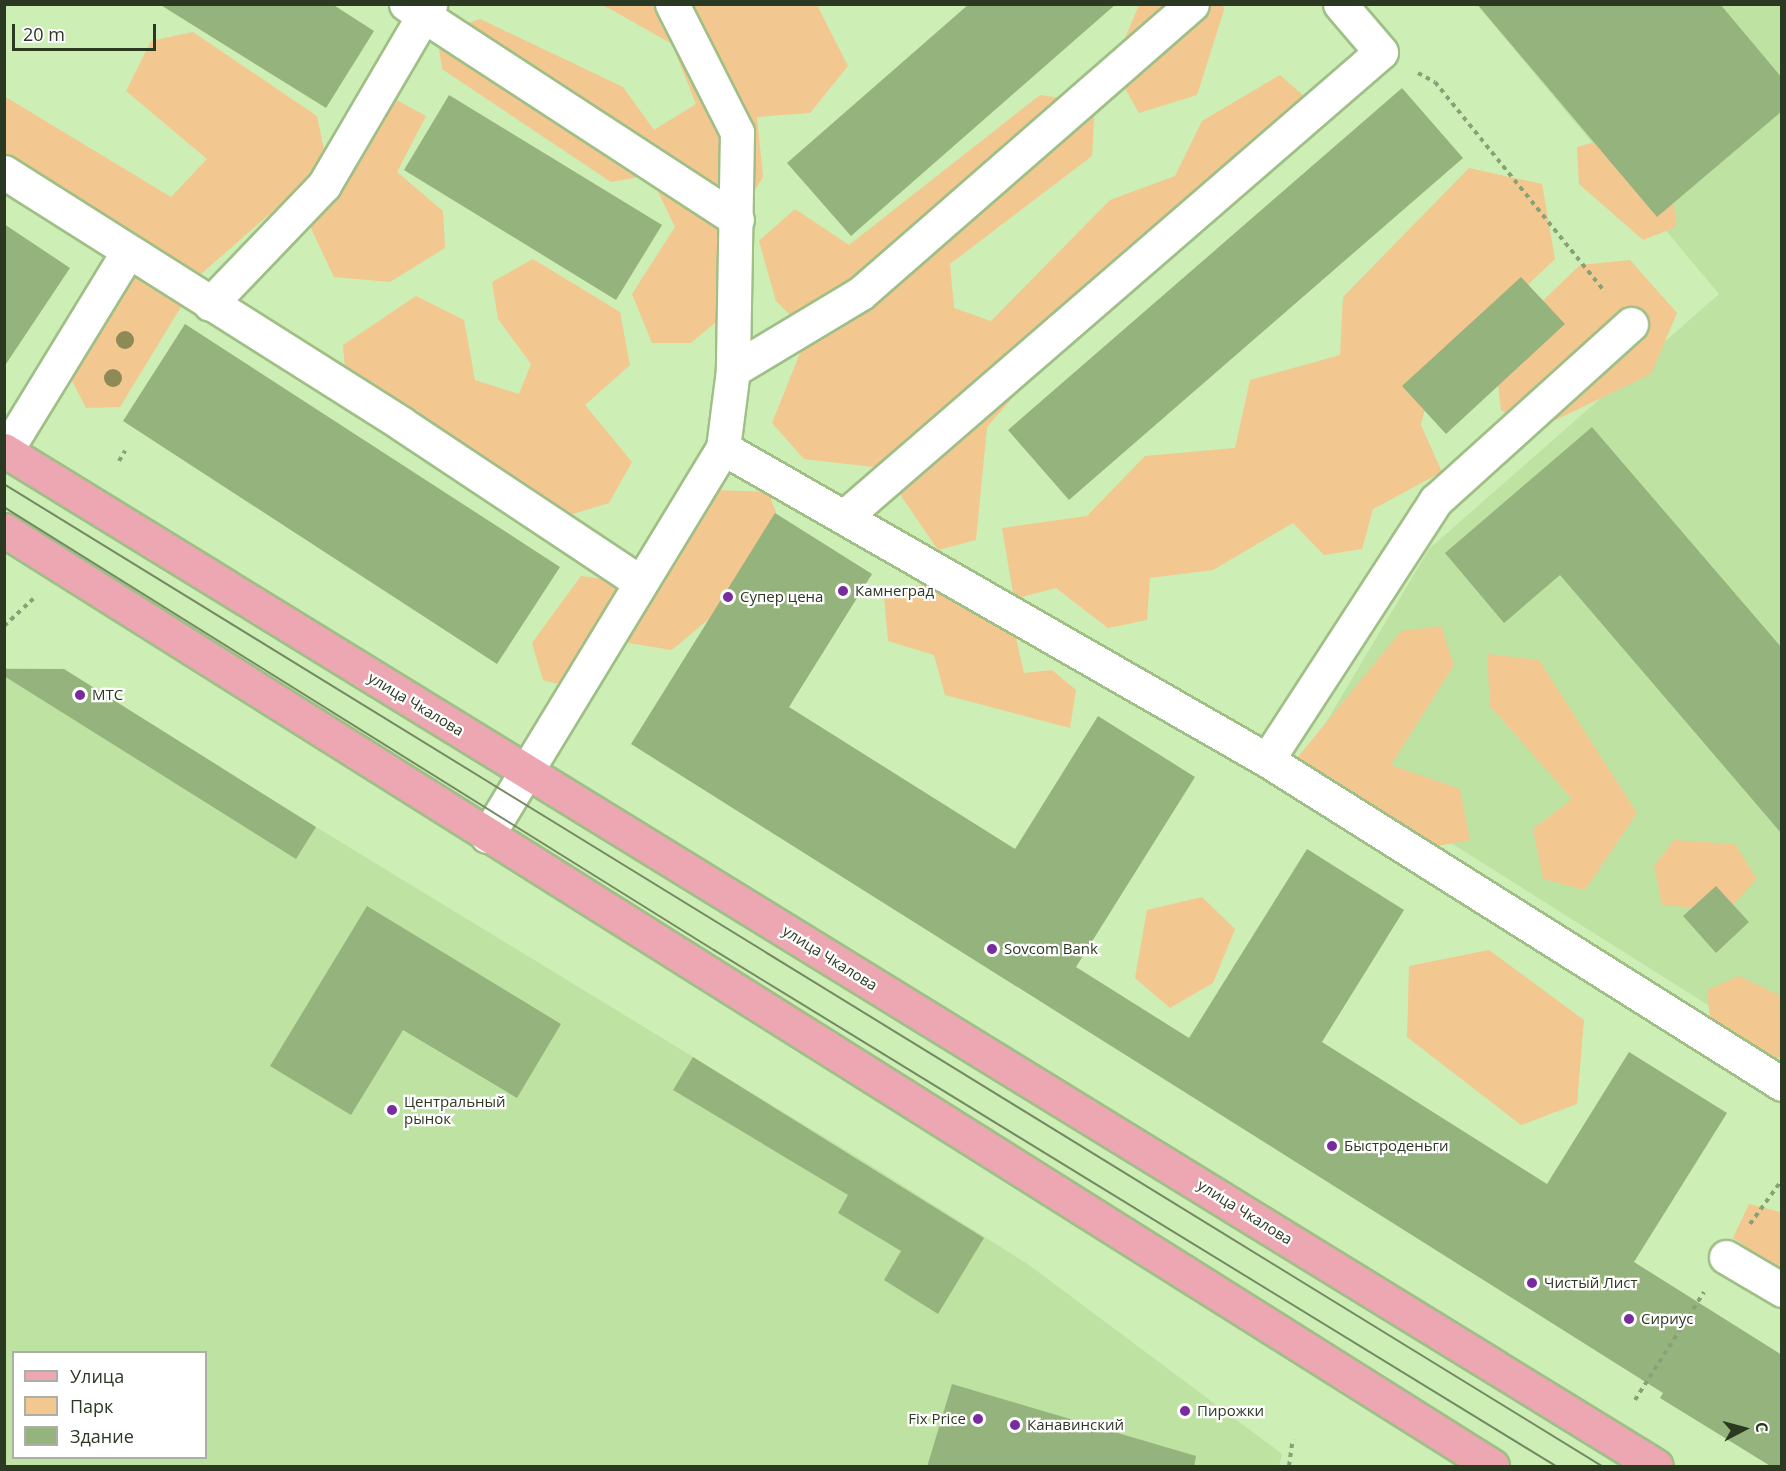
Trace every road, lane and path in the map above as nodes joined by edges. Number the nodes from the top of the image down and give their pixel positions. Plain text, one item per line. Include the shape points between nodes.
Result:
1 (672, 4) edge
2 (1192, 4) edge
3 (1340, 4) edge
4 (419, 8) edge
5 (1380, 52) junction
6 (4, 172) edge
7 (737, 220) junction
8 (128, 252) junction
9 (210, 304) junction
10 (1632, 324) joint
11 (733, 370) junction
12 (723, 448) junction
13 (125, 451) dead end
14 (5, 452) edge
15 (119, 461) dead end
16 (844, 517) junction
17 (4, 530) edge
18 (640, 582) junction
19 (34, 598) dead end
20 (4, 626) edge
21 (1267, 760) junction
22 (527, 772) junction
23 (488, 836) junction
24 (1782, 1084) edge
25 (1726, 1257) dead end
26 (1782, 1290) edge
27 (1293, 1439) dead end
28 (1289, 1467) edge
29 (1492, 1467) edge
30 (1656, 1467) edge

1 - 7 lane via 737,132
2 - 11 lane via 861,293
3 - 5 lane
4 - 7 lane
4 - 9 lane via 324,185
5 - 10 path via 1435,82
5 - 16 lane
6 - 8 lane
7 - 11 lane
8 - 9 lane
8 - 14 lane
9 - 18 lane via 402,424
10 - 21 lane via 1436,500
11 - 12 lane
12 - 16 lane
12 - 18 lane
13 - 15 path
14 - 22 main road, улица Чкалова
16 - 21 lane
17 - 23 main road
18 - 22 lane
19 - 20 path
21 - 24 lane
22 - 23 lane
22 - 30 main road, улица Чкалова
23 - 29 main road
25 - 26 lane
27 - 28 path

